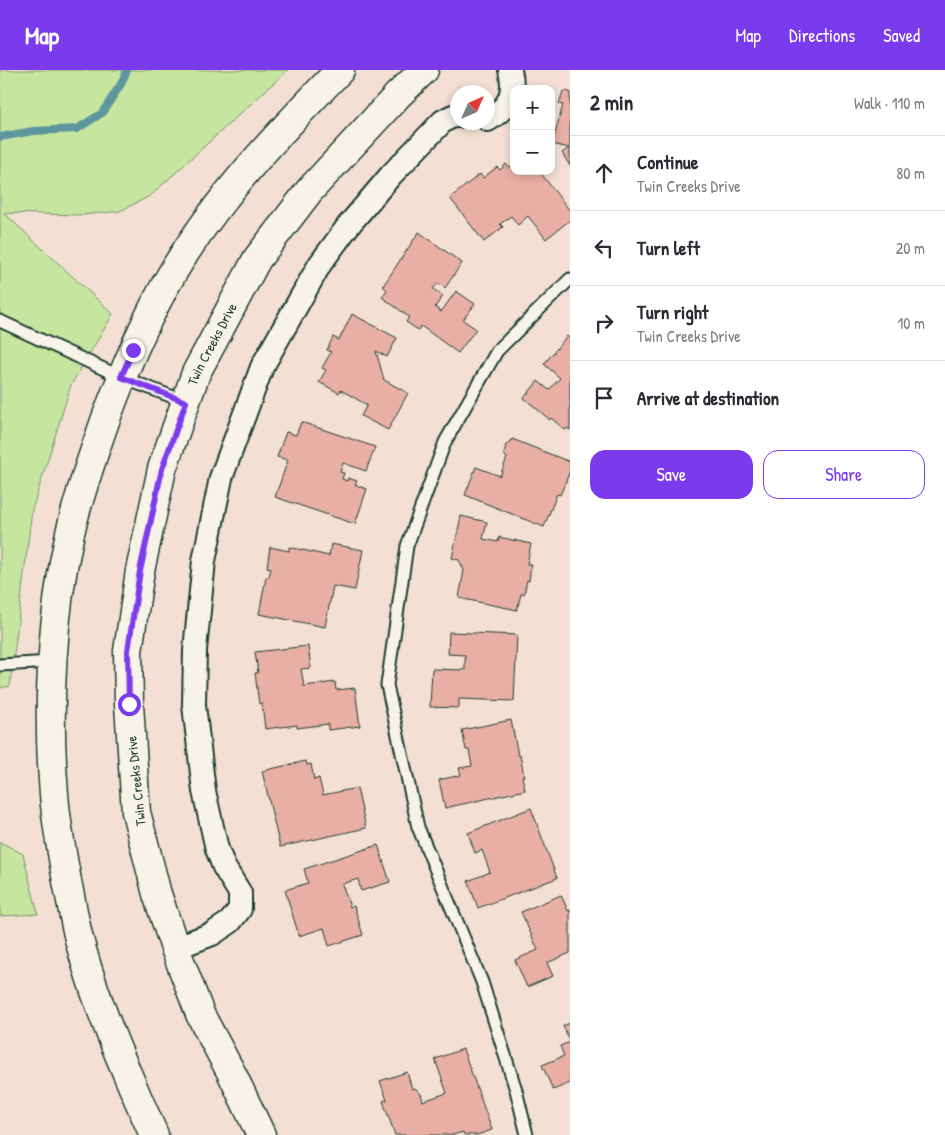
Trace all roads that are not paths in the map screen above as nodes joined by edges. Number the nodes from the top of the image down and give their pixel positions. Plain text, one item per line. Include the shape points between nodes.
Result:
1 (340, 70) edge
2 (424, 70) edge
3 (510, 70) edge
4 (495, 115) edge
5 (450, 118) edge
6 (570, 279) edge
7 (0, 321) edge
8 (121, 377) junction
9 (186, 402) junction
10 (52, 662) junction
11 (0, 665) edge
12 (175, 948) junction
13 (154, 1135) edge
14 (261, 1135) edge
15 (526, 1135) edge

1 - 8 street via 225,196 173,273
2 - 9 street, Twin Creeks Drive via 310,190 257,259 196,373
3 - 4 street via 513,82 511,98
5 - 12 street via 391,175 320,264 262,367 220,478 204,561 195,650 194,704 204,792 217,849 240,893 240,909 230,922 212,934
6 - 15 lane via 497,351 445,442 408,546 387,685 418,826 482,982 516,1090
7 - 8 lane
8 - 9 lane
8 - 10 street via 70,532
9 - 12 street, Twin Creeks Drive via 162,469 140,571 128,651 136,812
10 - 11 lane
10 - 13 street via 54,796 73,911 81,948 104,1017
12 - 14 street, Twin Creeks Drive via 200,1014

